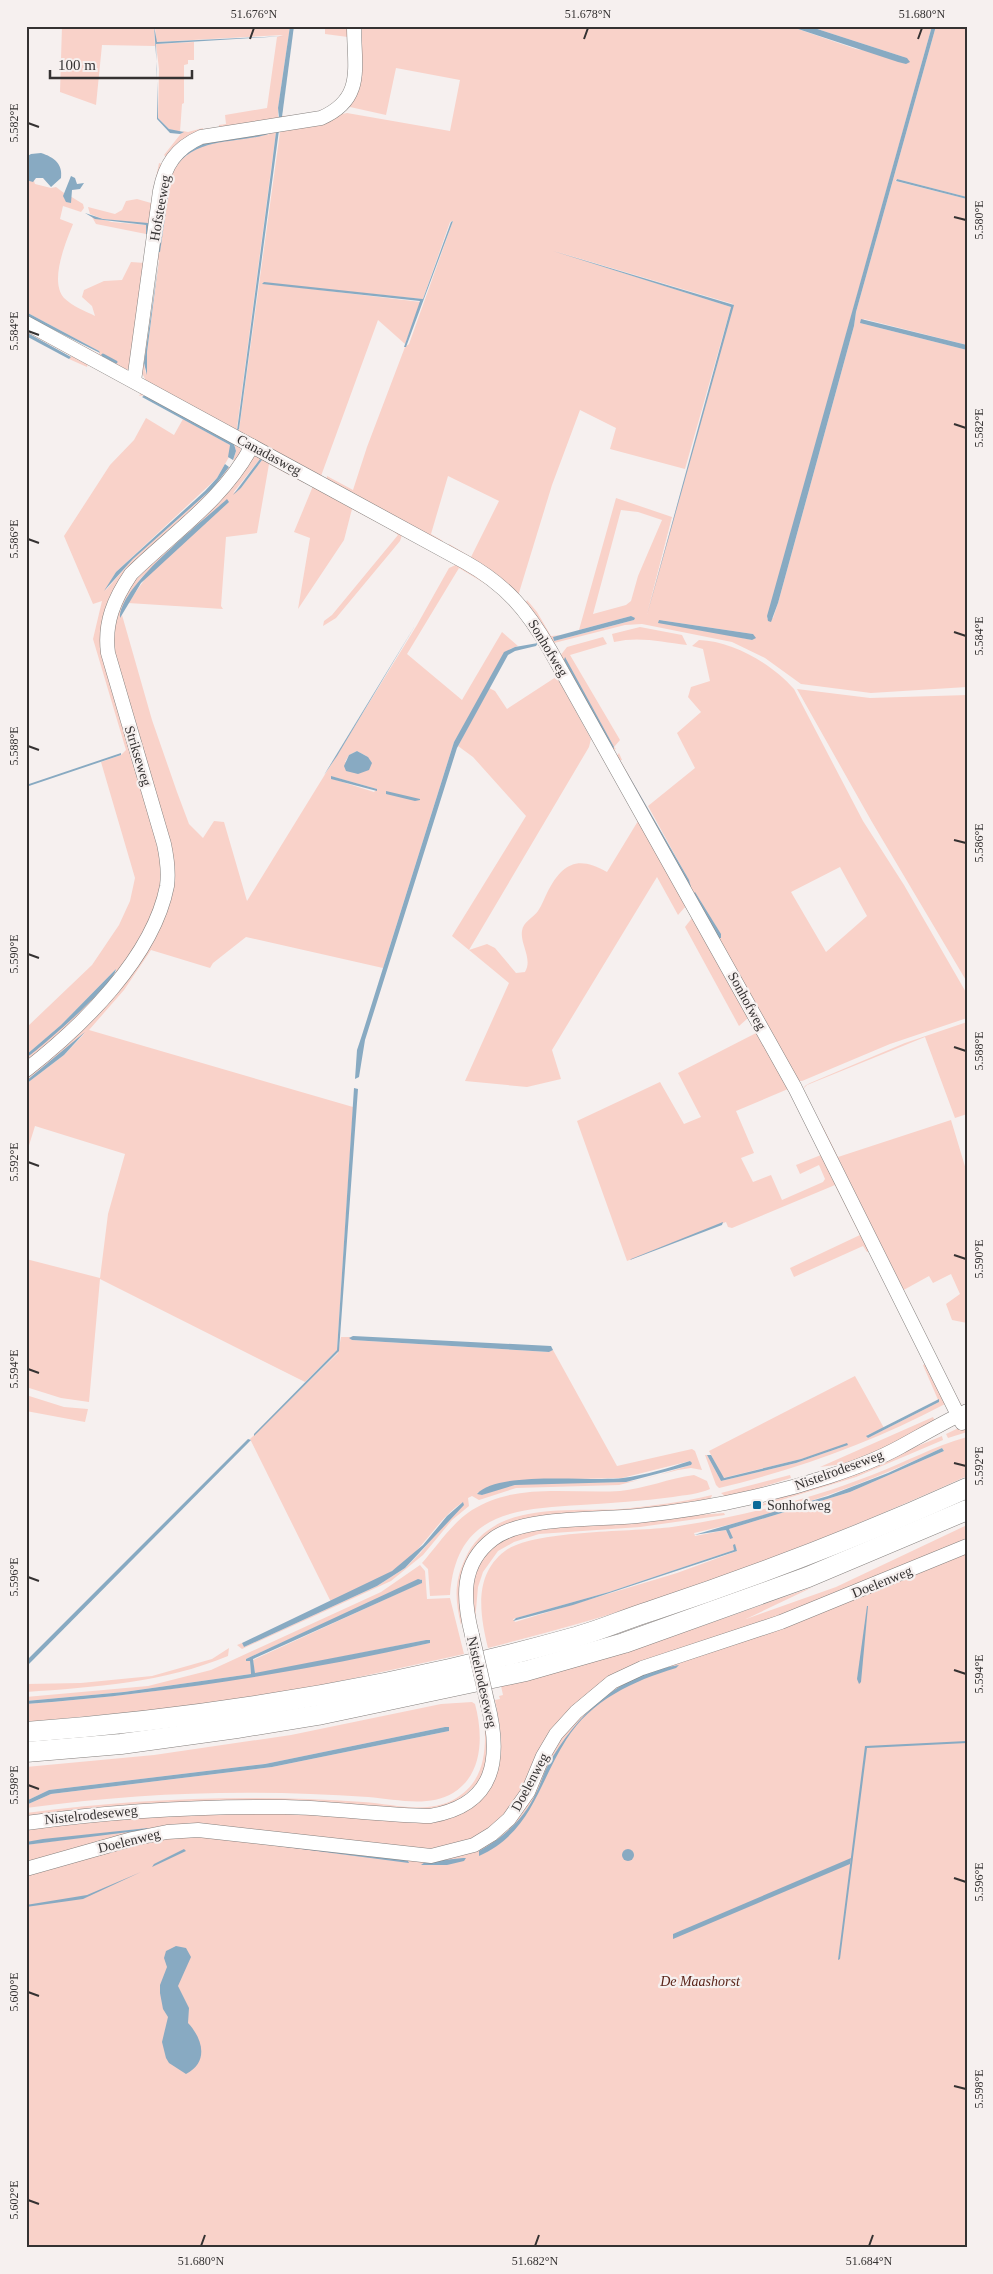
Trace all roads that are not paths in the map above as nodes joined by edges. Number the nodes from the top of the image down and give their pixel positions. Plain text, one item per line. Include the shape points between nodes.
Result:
1 (354, 26) edge
2 (26, 323) edge
3 (134, 382) junction
4 (252, 446) junction
5 (509, 592) joint
6 (26, 1070) edge
7 (963, 1417) edge
8 (967, 1488) edge
9 (967, 1510) edge
10 (967, 1546) edge
11 (26, 1732) edge
12 (26, 1752) edge
13 (26, 1823) edge
14 (26, 1869) edge

1 - 3 street, Hofsteeweg via 354,82 343,106 321,118 201,137 174,154 162,183
2 - 3 street, Canadasweg
3 - 4 street, Canadasweg
4 - 5 street, Canadasweg via 466,562
4 - 6 street, Strikseweg via 230,482 214,499 131,574 111,610 107,630 108,653 164,844 167,885 162,905 146,938 113,990
5 - 7 street, Sonhofweg via 546,642 795,1088
7 - 13 street, Nistelrodeseweg, bridge via 913,1445 755,1497 697,1509 534,1524 504,1532 482,1550 467,1577 465,1602 493,1723 495,1750 491,1771 479,1792 448,1813 430,1816 286,1807 201,1808 93,1814
8 - 11 highway via 805,1557 574,1638 297,1700 172,1718
9 - 12 highway via 808,1577 624,1642 526,1671 337,1711 237,1728 121,1744
10 - 14 street, Doelenweg via 781,1622 642,1668 612,1682 576,1712 556,1734 528,1792 510,1819 474,1845 431,1856 198,1830 167,1832

